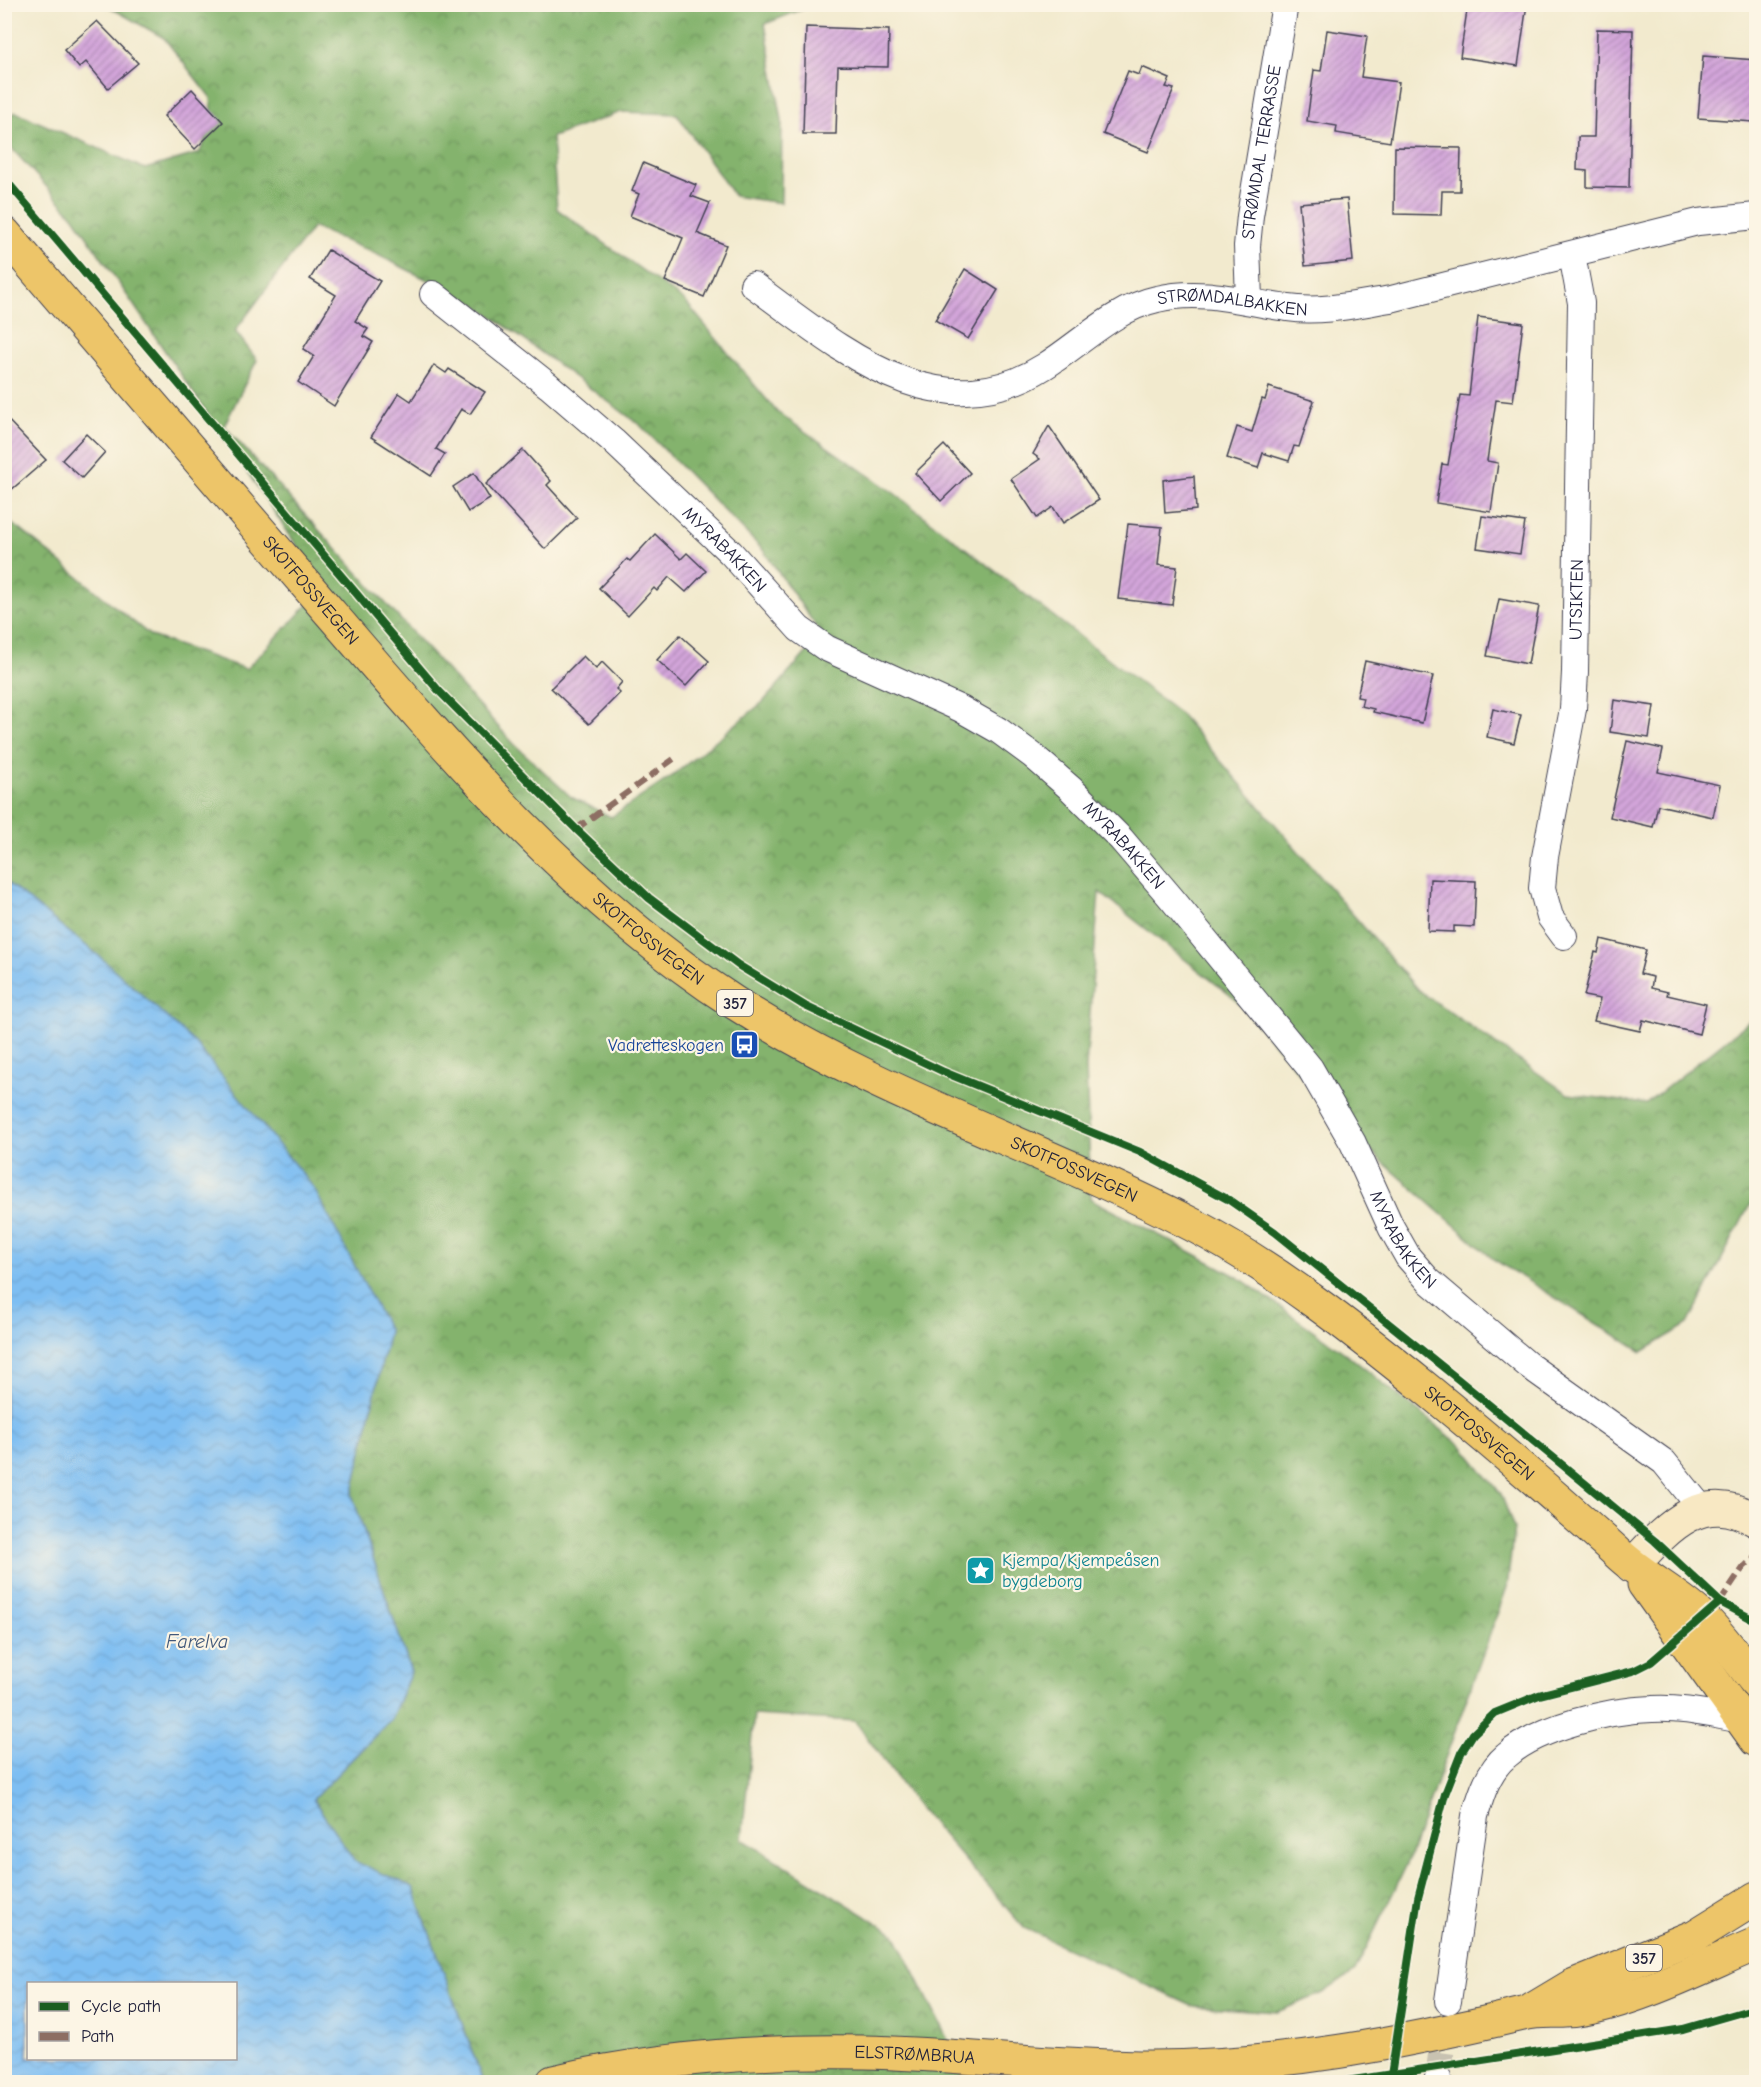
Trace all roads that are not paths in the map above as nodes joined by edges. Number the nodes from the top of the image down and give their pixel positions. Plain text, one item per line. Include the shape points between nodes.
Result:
1 (1286, 4) edge
2 (1756, 216) edge
3 (4, 233) edge
4 (1572, 255) junction
5 (753, 285) dead end
6 (433, 294) dead end
7 (1250, 299) junction
8 (1564, 936) dead end
9 (1702, 1509) junction
10 (1756, 1520) edge
11 (1632, 1566) junction
12 (1756, 1683) edge
13 (1750, 1730) edge
14 (1756, 1898) edge
15 (1756, 1944) edge
16 (1448, 2001) tunnel mouth
17 (1528, 2012) junction
18 (553, 2082) edge

1 - 7 street, STRØMDAL TERRASSE via 1250,216
2 - 4 street, STRØMDALBAKKEN via 1698,222
3 - 11 main road, SKOTFOSSVEGEN / 357 via 410,706 552,853 672,959 736,1004 865,1075 1124,1191 1261,1265 1379,1351
4 - 7 street, STRØMDALBAKKEN via 1391,299 1342,306 1288,308
4 - 8 street, UTSIKTEN via 1581,303 1575,672 1573,709 1542,888 1550,917
5 - 7 street, STRØMDALBAKKEN via 844,351 879,370 930,389 962,393 1011,385 1134,306 1157,299 1211,294
6 - 9 street, MYRABAKKEN via 613,441 731,553 799,629 826,648 961,709 998,730 1070,788 1172,898 1310,1068 1343,1125 1408,1257 1454,1305 1528,1365 1664,1462
9 - 10 street via 1719,1507
9 - 11 street via 1681,1519
11 - 12 main road, SKOTFOSSVEGEN / 357 via 1703,1617
11 - 13 main road, SKOTFOSSVEGEN / 357
13 - 16 street, SKOTFOSSVEGEN via 1678,1709 1624,1712 1542,1734 1504,1756 1482,1794 1475,1816
14 - 17 main road, ELSTRØMBRUA / 357 via 1695,1936 1572,1986
15 - 17 main road, ELSTRØMBRUA / 357 via 1640,1992 1578,2010
17 - 18 main road, ELSTRØMBRUA / 357 via 1340,2052 1215,2066 1150,2067 866,2052 791,2052 647,2063

